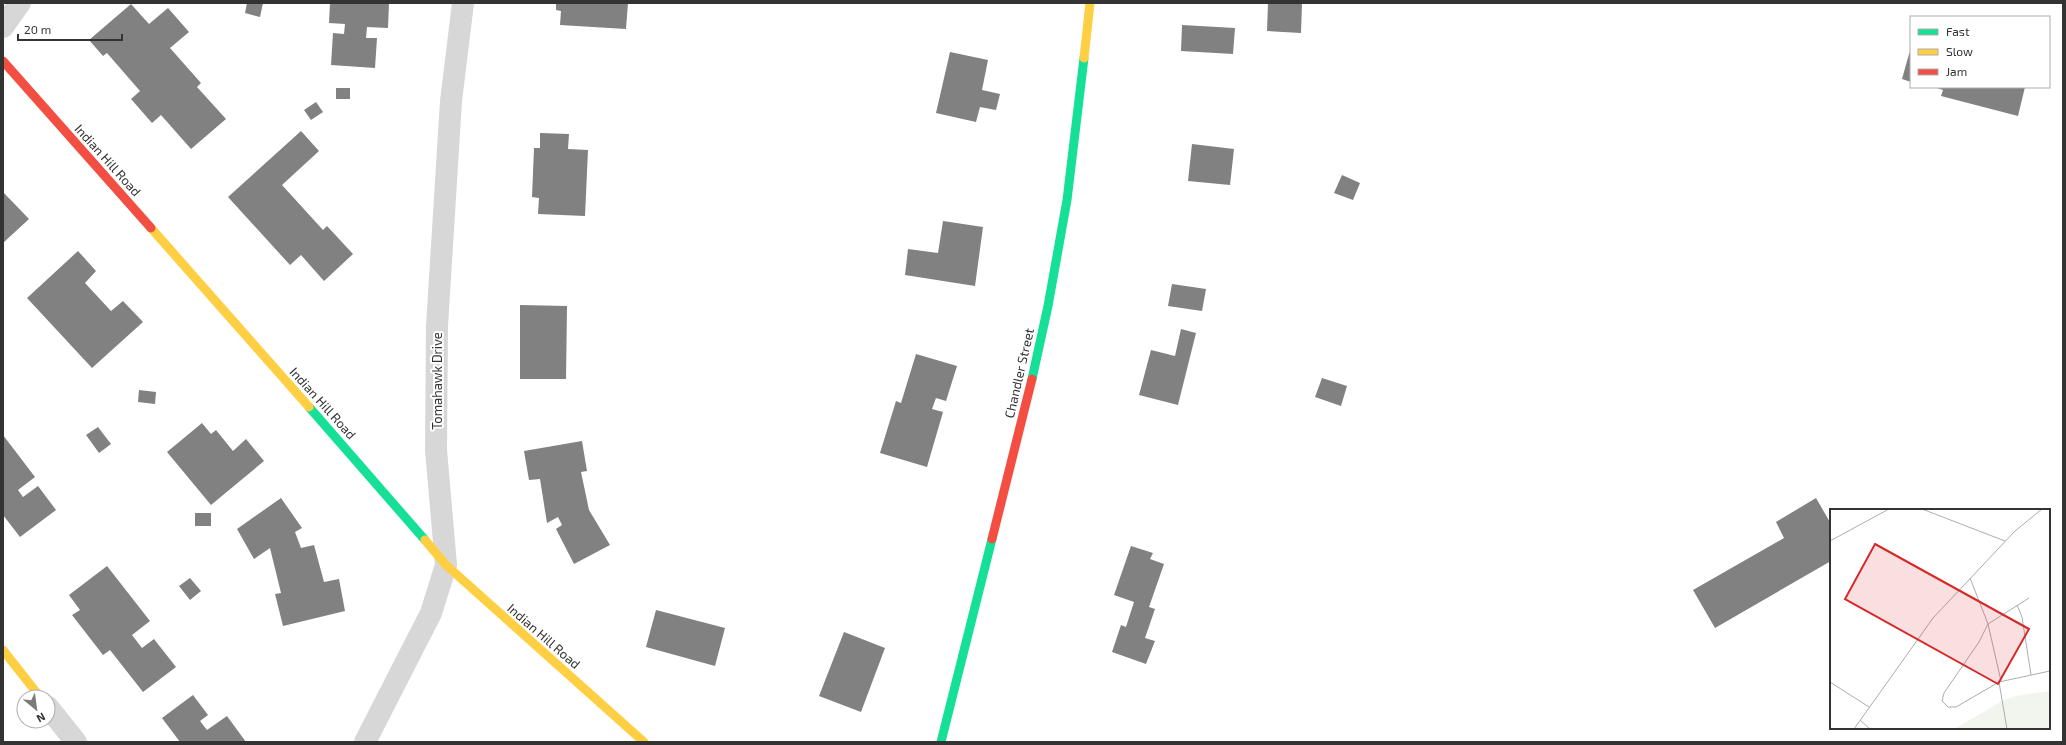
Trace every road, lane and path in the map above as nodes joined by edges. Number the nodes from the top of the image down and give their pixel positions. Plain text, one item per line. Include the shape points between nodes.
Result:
1 (20, 3) edge
2 (463, 3) edge
3 (1090, 3) edge
4 (3, 27) edge
5 (3, 61) edge
6 (446, 565) junction
7 (3, 650) edge
8 (34, 689) edge
9 (56, 717) edge
10 (76, 742) edge
11 (365, 742) edge
12 (644, 742) edge
13 (941, 742) edge

1 - 4 street
2 - 6 street, Tomahawk Drive via 451,101 437,326 436,450
3 - 13 street, Chandler Street via 1067,200 1048,306
5 - 6 street, Indian Hill Road via 368,473
6 - 11 street, Tomahawk Drive via 431,613
6 - 12 street, Indian Hill Road
7 - 8 street
9 - 10 street

